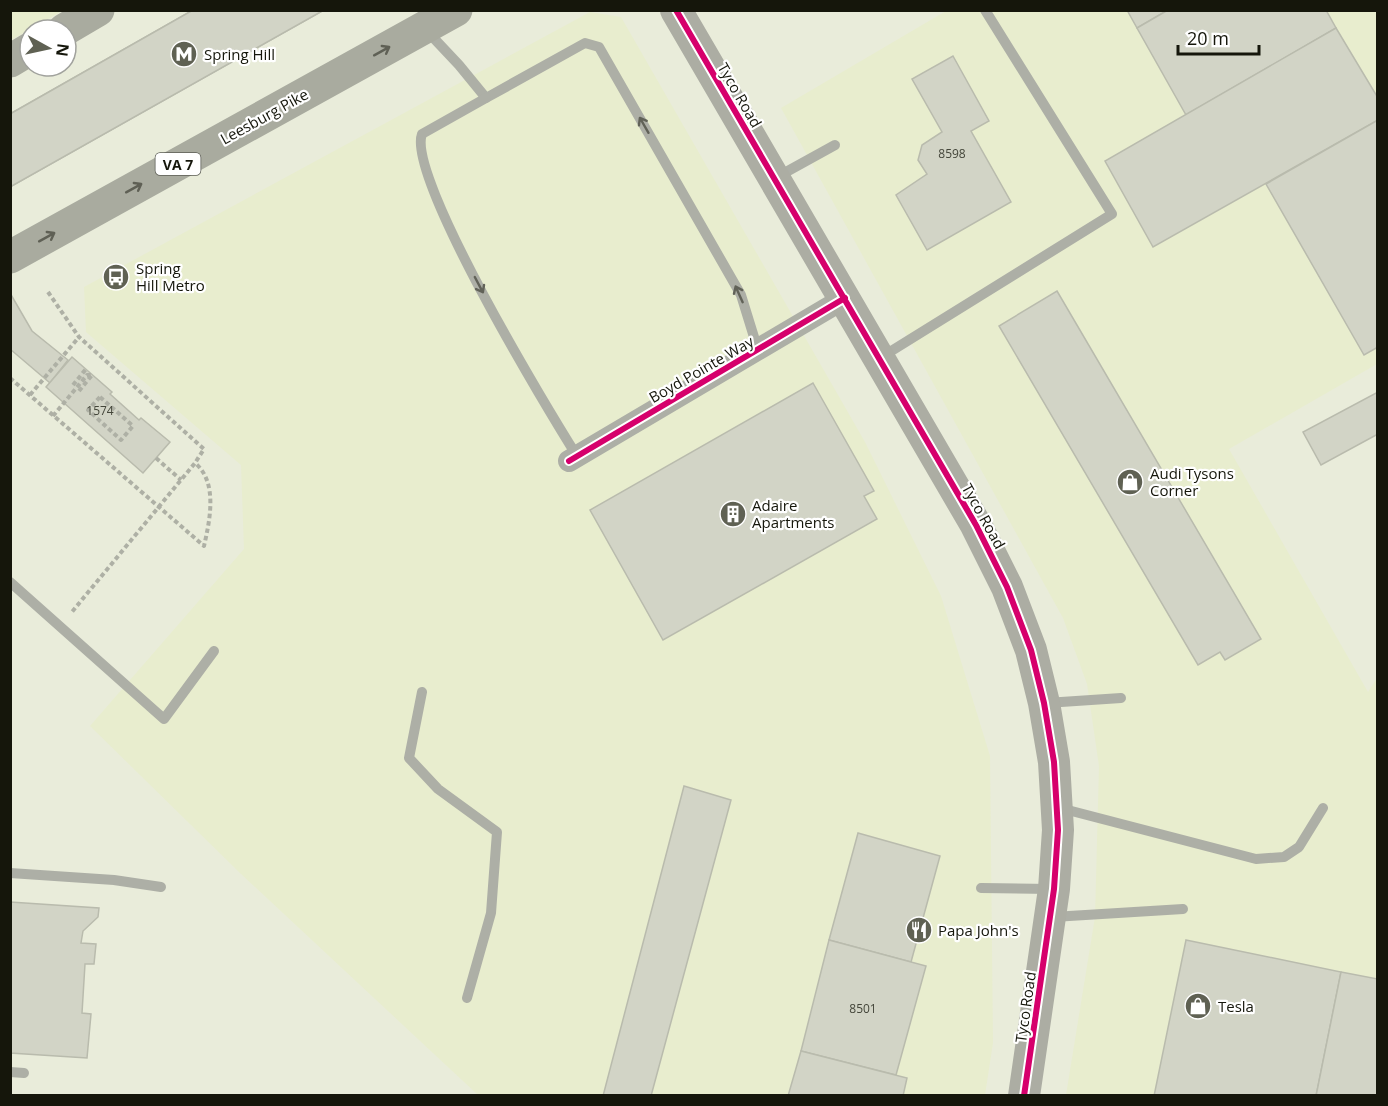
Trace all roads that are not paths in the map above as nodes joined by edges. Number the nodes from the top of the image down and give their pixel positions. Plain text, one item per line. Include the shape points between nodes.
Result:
1 (98, 10) edge
2 (456, 10) edge
3 (676, 10) edge
4 (985, 10) edge
5 (78, 22) edge
6 (424, 28) junction
7 (486, 98) junction
8 (835, 145) dead end
9 (774, 179) junction
10 (10, 257) edge
11 (845, 298) junction
12 (758, 350) junction
13 (879, 359) junction
14 (573, 459) joint
15 (10, 582) edge
16 (214, 651) dead end
17 (422, 692) dead end
18 (1121, 698) dead end
19 (1044, 703) junction
20 (1056, 807) junction
21 (1323, 808) dead end
22 (10, 873) edge
23 (161, 887) dead end
24 (981, 888) dead end
25 (1052, 903) junction
26 (1183, 909) dead end
27 (467, 998) dead end
28 (10, 1072) edge
29 (24, 1073) dead end
30 (1024, 1095) edge

1 - 5 highway
2 - 6 highway, Leesburg Pike / VA 7
3 - 9 street, Tyco Road
4 - 13 lane via 1112,214
6 - 7 lane
10 -> 6 highway, Leesburg Pike / VA 7
12 -> 7 lane via 741,295 599,47 585,43
7 -> 14 lane via 423,134 422,159 452,234
8 - 9 lane
9 - 11 street, Tyco Road
11 - 12 street, Boyd Pointe Way
11 - 13 street, Tyco Road
12 - 14 street, Boyd Pointe Way
13 - 19 street, Tyco Road via 976,525 1007,587 1031,650
15 - 16 lane via 164,719
17 - 27 lane via 409,758 438,789 497,832 491,913
18 - 19 lane
19 - 20 street, Tyco Road via 1054,762
20 - 21 lane via 1256,859 1284,857 1299,847
20 - 25 street, Tyco Road
22 - 23 lane
24 - 25 lane
25 - 26 lane
25 - 30 street, Tyco Road
28 - 29 lane

